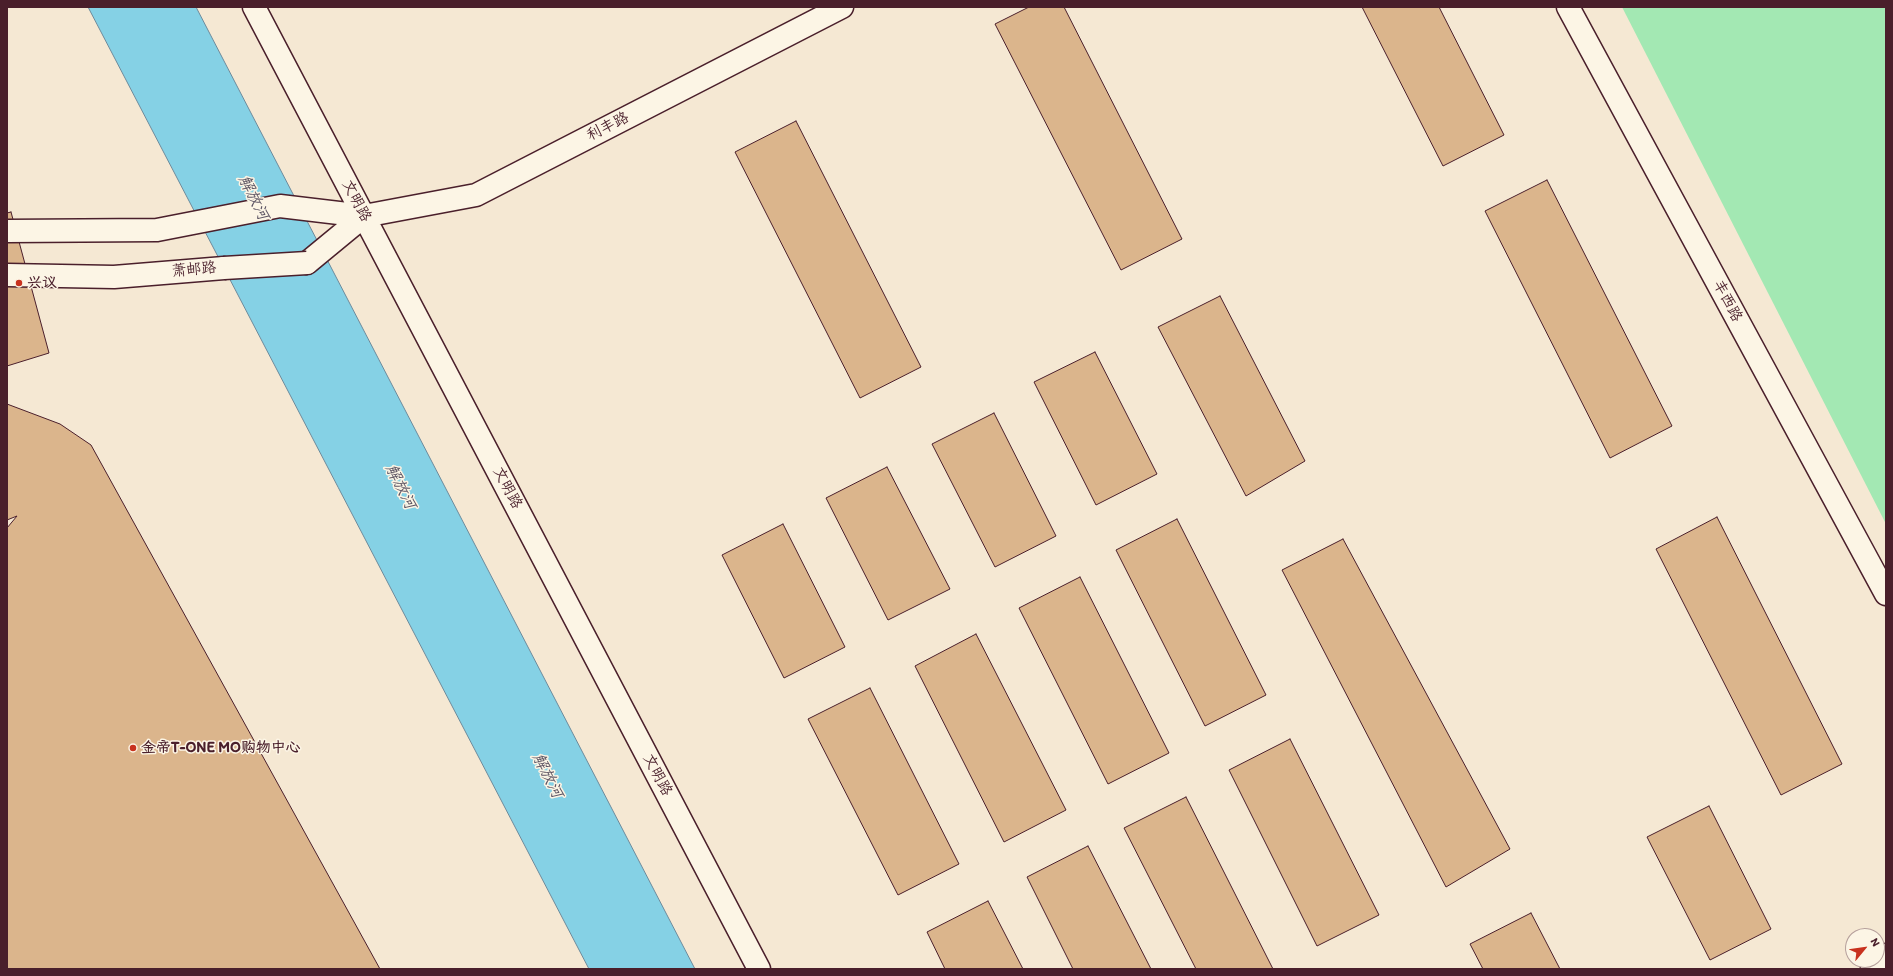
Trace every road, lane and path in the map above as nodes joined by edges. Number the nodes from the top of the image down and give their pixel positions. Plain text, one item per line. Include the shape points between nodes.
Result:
1 (254, 7) edge
2 (842, 7) edge
3 (1568, 7) edge
4 (364, 216) junction
5 (7, 231) edge
6 (7, 275) edge
7 (1886, 594) edge
8 (1886, 956) edge
9 (759, 969) edge
10 (1872, 969) edge

1 - 4 street, 文明路
2 - 4 street, 利丰路 via 476,195
3 - 7 street, 丰西路
4 - 5 street via 280,206 157,230
4 - 6 street, 萧邮路, bridge via 307,263 114,277
4 - 9 street, 文明路
8 - 10 street

